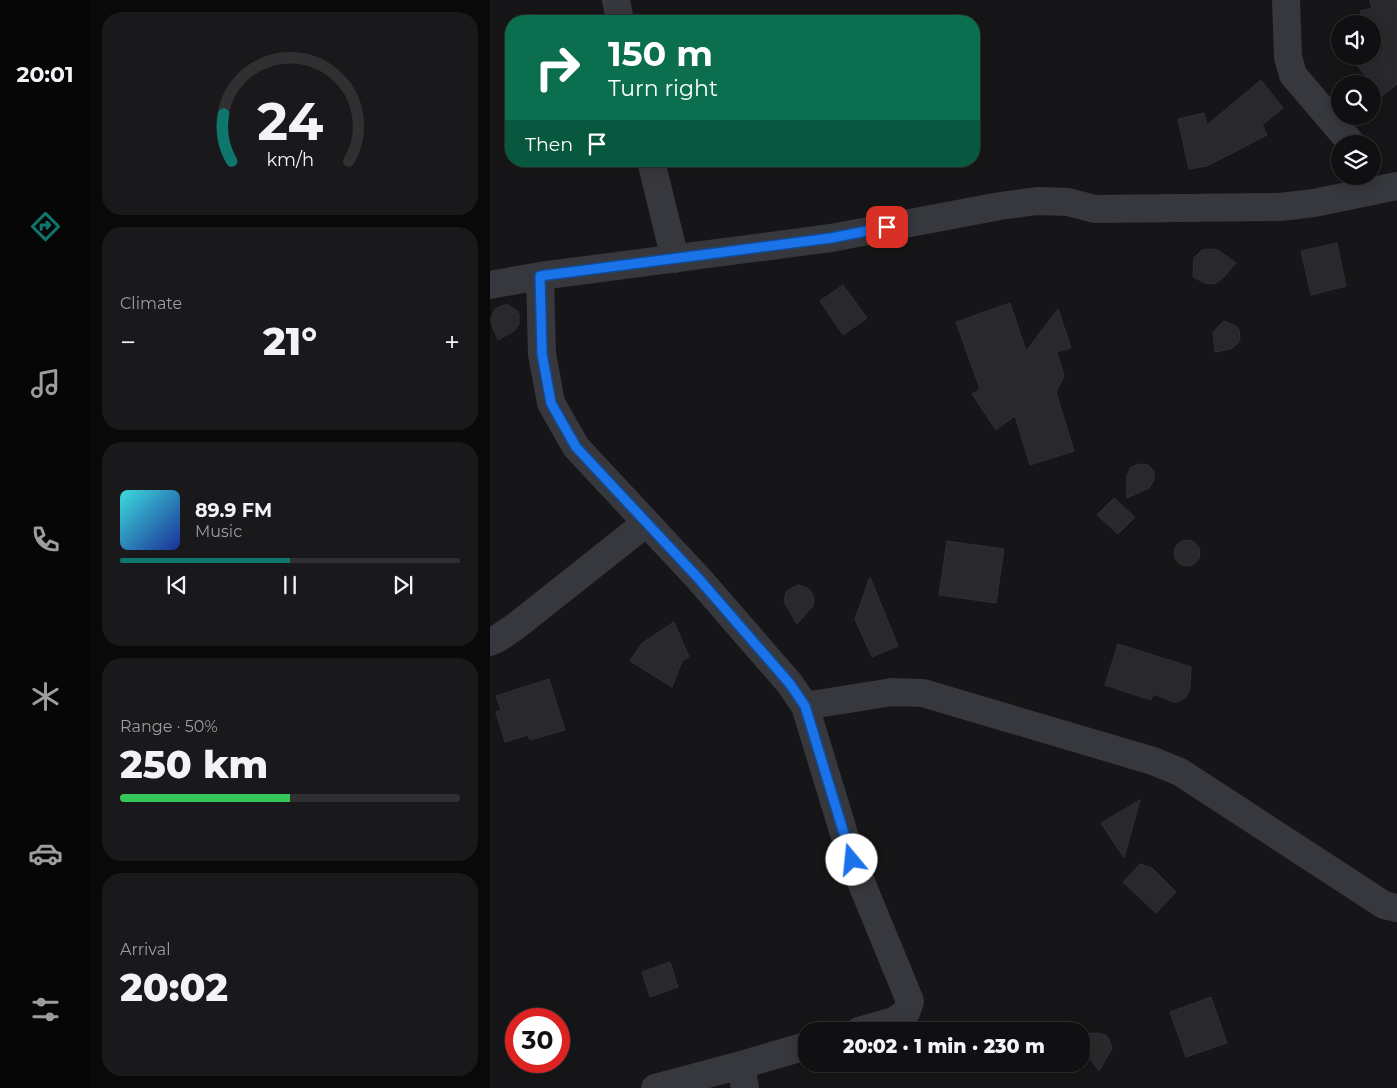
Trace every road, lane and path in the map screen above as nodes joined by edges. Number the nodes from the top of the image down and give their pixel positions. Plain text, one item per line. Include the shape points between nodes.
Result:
1 (616, 0) edge
2 (1286, 0) edge
3 (619, 15) edge
4 (1344, 135) edge
5 (652, 167) edge
6 (1386, 180) edge
7 (674, 259) junction
8 (540, 276) junction
9 (490, 285) edge
10 (646, 523) junction
11 (490, 642) edge
12 (805, 706) junction
13 (1397, 908) edge
14 (890, 1022) edge
15 (798, 1050) edge
16 (743, 1076) edge
17 (655, 1088) edge

1 - 3 street
2 - 4 street via 1288,58 1293,75
5 - 7 street
6 - 7 street via 1314,203 1280,207 1095,209 1068,202 1038,201 831,238
7 - 8 street
8 - 9 street
8 - 10 street via 542,354 551,403 576,447
10 - 11 street via 516,626
10 - 12 street via 699,579 790,684
12 - 13 street via 892,692 923,693 1153,761 1180,772 1384,905
12 - 14 street via 852,860 910,1001 906,1013
15 - 16 street
16 - 17 street

